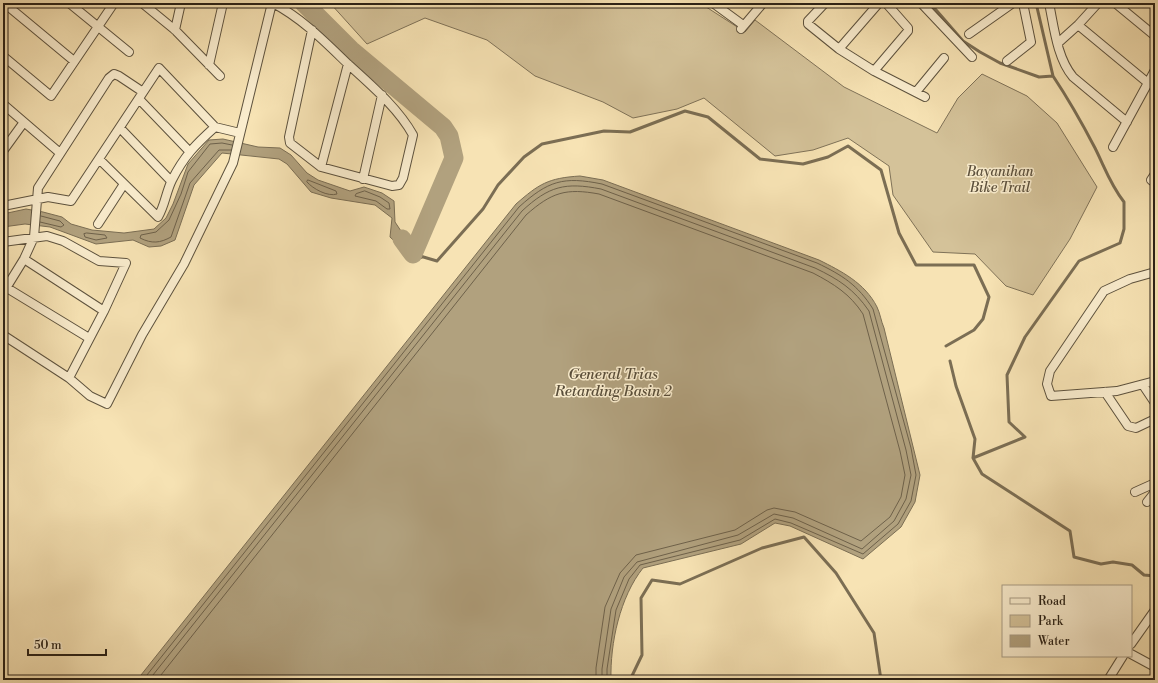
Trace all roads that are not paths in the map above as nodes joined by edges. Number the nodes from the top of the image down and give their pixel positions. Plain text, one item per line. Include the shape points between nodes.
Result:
1 (4, 3) edge
2 (69, 3) edge
3 (114, 3) edge
4 (142, 3) edge
5 (181, 3) edge
6 (223, 3) edge
7 (273, 3) edge
8 (713, 3) edge
9 (763, 3) edge
10 (825, 3) edge
11 (879, 3) edge
12 (886, 3) edge
13 (921, 3) edge
14 (1013, 3) edge
15 (1023, 3) edge
16 (1049, 3) edge
17 (1098, 3) edge
18 (1115, 3) edge
19 (1078, 25) junction
20 (97, 27) junction
21 (175, 30) junction
22 (312, 30) junction
23 (969, 34) dead end
24 (1155, 36) edge
25 (1058, 42) junction
26 (839, 49) junction
27 (129, 52) dead end
28 (3, 56) edge
29 (972, 57) dead end
30 (944, 58) dead end
31 (74, 61) junction
32 (1007, 61) dead end
33 (348, 64) junction
34 (209, 65) junction
35 (1155, 70) edge
36 (874, 72) junction
37 (220, 76) dead end
38 (1148, 83) junction
39 (916, 92) junction
40 (141, 95) junction
41 (382, 95) junction
42 (925, 97) dead end
43 (3, 104) edge
44 (24, 122) junction
45 (1127, 122) junction
46 (216, 127) junction
47 (120, 128) junction
48 (239, 136) junction
49 (1113, 147) dead end
50 (3, 151) edge
51 (189, 151) junction
52 (60, 153) junction
53 (99, 159) junction
54 (321, 167) junction
55 (1155, 174) edge
56 (363, 179) junction
57 (171, 181) junction
58 (1155, 183) edge
59 (124, 184) junction
60 (37, 198) junction
61 (3, 206) edge
62 (98, 224) dead end
63 (34, 237) junction
64 (3, 242) edge
65 (24, 259) junction
66 (1155, 272) edge
67 (5, 291) edge
68 (104, 310) junction
69 (3, 335) edge
70 (89, 338) junction
71 (69, 378) junction
72 (1155, 381) edge
73 (1143, 384) junction
74 (1105, 392) junction
75 (1155, 404) edge
76 (1155, 419) edge
77 (1155, 483) edge
78 (1135, 492) dead end
79 (1155, 492) edge
80 (1147, 502) dead end
81 (1155, 610) edge
82 (1132, 643) edge
83 (1132, 655) edge
84 (1122, 657) edge
85 (1155, 667) edge
86 (1108, 680) edge

1 - 31 street
2 - 20 street
3 - 20 street
4 - 21 street
5 - 21 street
6 - 34 street
7 - 22 street
7 - 48 street
8 - 9 street via 742,28
10 - 26 street via 808,24
11 - 26 street
12 - 36 street via 908,31
13 - 29 street
14 - 23 street
15 - 32 street via 1031,42
16 - 25 street
17 - 19 street
18 - 24 street
19 - 25 street
19 - 38 street
20 - 27 street
20 - 31 street
21 - 34 street
22 - 33 street
22 - 54 street via 289,137 290,143
25 - 45 street via 1064,64 1073,77
26 - 36 street
28 - 31 street via 51,96
30 - 39 street
33 - 41 street
33 - 54 street
34 - 37 street
35 - 38 street
36 - 39 street
38 - 45 street
39 - 42 street
40 - 46 street via 159,68
40 - 47 street
40 - 51 street
40 - 52 street via 114,74
41 - 56 street
41 - 56 street via 413,135 412,141 399,185 392,186
43 - 44 street
44 - 50 street
44 - 52 street
45 - 49 street
46 - 48 street
46 - 51 street
47 - 53 street
47 - 57 street
48 - 71 street via 233,163 184,264 142,335 107,404 90,396
51 - 57 street
52 - 60 street via 38,188
53 - 59 street
53 - 60 street via 71,201
54 - 56 street
55 - 58 street via 1151,180
57 - 59 street via 164,207 158,217
59 - 62 street
60 - 61 street
60 - 63 street
63 - 64 street
63 - 65 street
63 - 68 street via 54,237 99,261 126,263
65 - 67 street
65 - 68 street
66 - 74 street via 1130,278 1104,290 1050,371 1047,384 1051,396
67 - 70 street
68 - 70 street
69 - 71 street
70 - 71 street
72 - 73 street
73 - 74 street
73 - 75 street
74 - 76 street via 1128,426 1136,428
77 - 78 street
79 - 80 street
81 - 82 street
83 - 85 street
84 - 86 street

